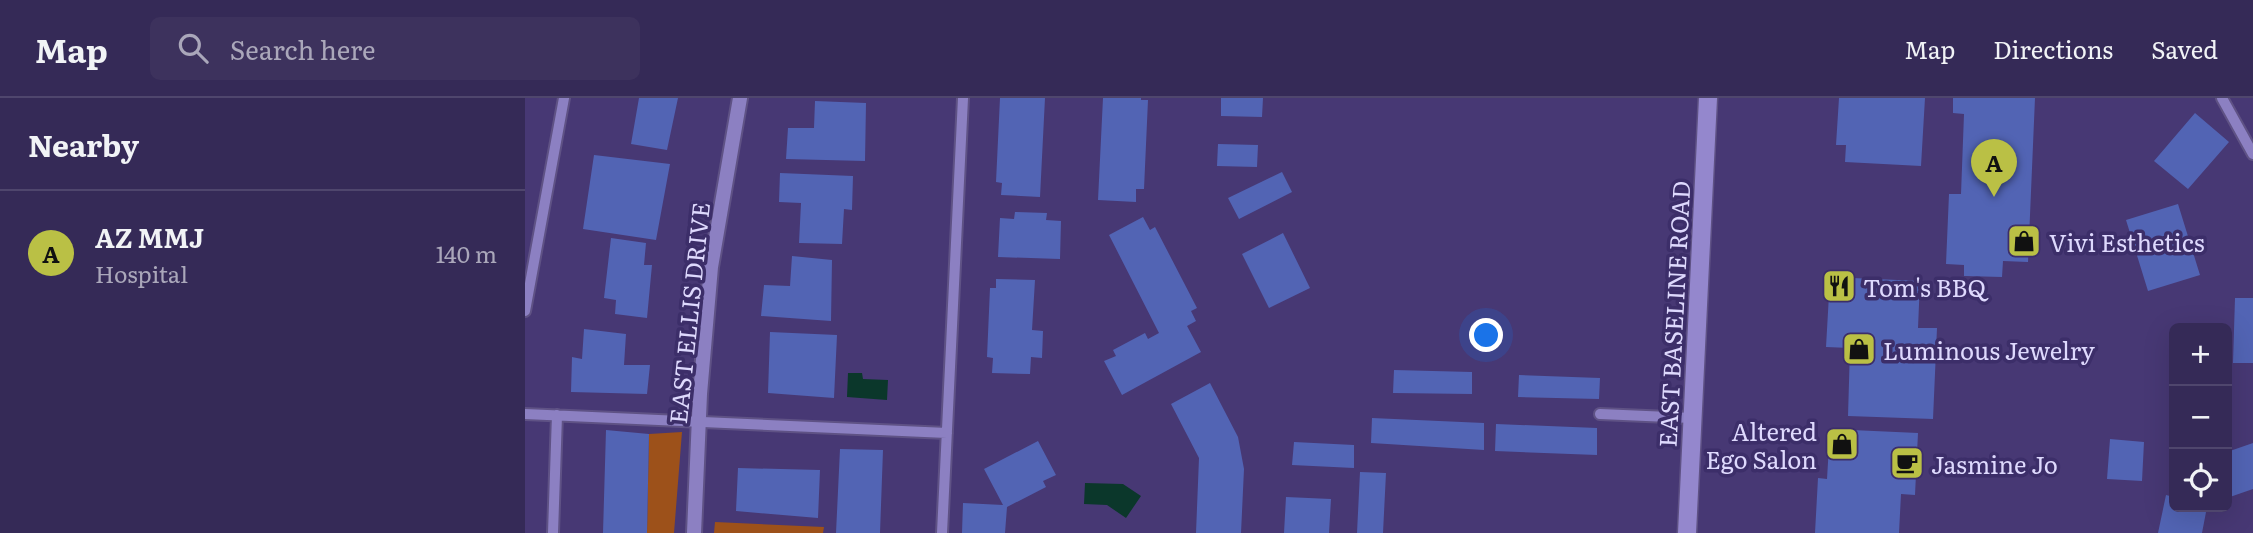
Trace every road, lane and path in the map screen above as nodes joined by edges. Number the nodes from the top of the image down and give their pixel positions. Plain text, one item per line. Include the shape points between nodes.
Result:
1 (564, 98) edge
2 (740, 98) edge
3 (963, 98) edge
4 (1708, 98) edge
5 (2222, 98) edge
6 (2253, 154) edge
7 (525, 311) edge
8 (525, 414) edge
9 (1599, 414) dead end
10 (557, 415) junction
11 (1692, 418) junction
12 (699, 421) junction
13 (947, 433) junction
14 (553, 533) edge
15 (694, 533) edge
16 (942, 533) edge
17 (1687, 533) edge

1 - 7 lane
2 - 12 street, EAST ELLIS DRIVE via 711,267
3 - 13 lane
4 - 11 main road, EAST BASELINE ROAD
5 - 6 lane
8 - 10 lane
9 - 11 lane
10 - 12 lane
10 - 14 lane
11 - 17 main road, EAST BASELINE ROAD
12 - 13 lane
12 - 15 street, EAST ELLIS DRIVE
13 - 16 lane

